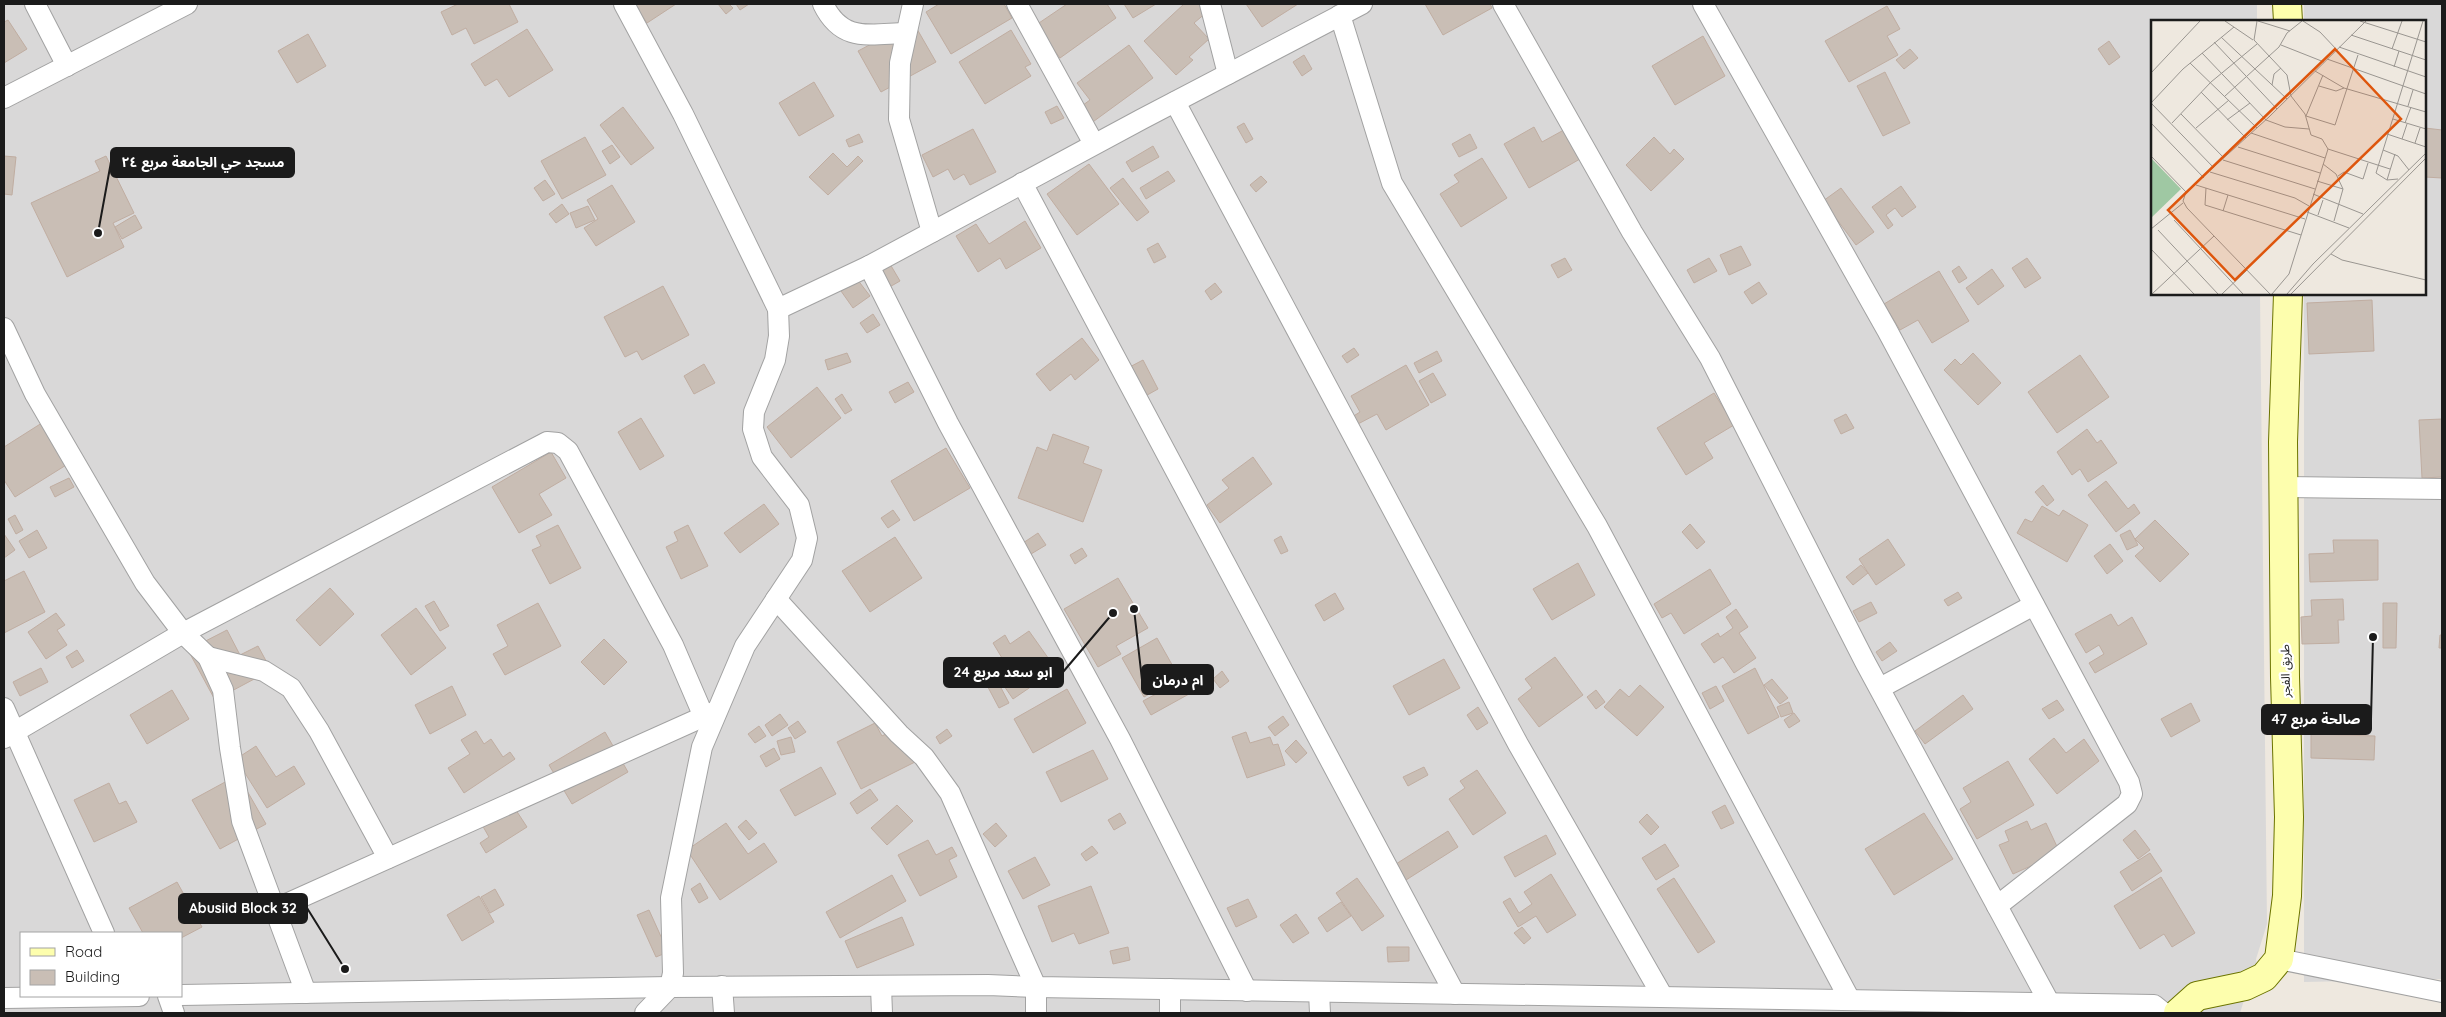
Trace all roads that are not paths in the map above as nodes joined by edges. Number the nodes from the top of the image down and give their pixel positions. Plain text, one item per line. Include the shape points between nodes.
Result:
1 (35, 4) edge
2 (187, 4) edge
3 (624, 4) edge
4 (824, 4) edge
5 (912, 4) edge
6 (1017, 4) edge
7 (1210, 4) edge
8 (1362, 4) edge
9 (1503, 4) edge
10 (1703, 4) edge
11 (2287, 4) edge
12 (1340, 15) junction
13 (2288, 20) edge
14 (906, 33) junction
15 (67, 66) junction
16 (1228, 74) junction
17 (4, 98) edge
18 (1175, 102) junction
19 (1094, 144) junction
20 (1022, 183) junction
21 (932, 232) junction
22 (869, 266) junction
23 (2288, 295) edge
24 (778, 309) junction
25 (4, 328) edge
26 (2284, 487) junction
27 (2442, 489) edge
28 (776, 599) junction
29 (2034, 605) junction
30 (183, 633) junction
31 (208, 658) junction
32 (1880, 688) junction
33 (4, 708) edge
34 (711, 714) junction
35 (9, 736) edge
36 (388, 858) junction
37 (1997, 906) junction
38 (275, 909) junction
39 (104, 932) edge
40 (2279, 959) junction
41 (722, 986) junction
42 (670, 987) junction
43 (880, 987) junction
44 (1036, 988) junction
45 (1170, 989) junction
46 (1247, 990) junction
47 (1320, 992) junction
48 (2442, 992) edge
49 (306, 993) junction
50 (1455, 994) junction
51 (182, 995) edge
52 (68, 997) edge
53 (168, 997) edge
54 (1663, 997) junction
55 (4, 998) edge
56 (1850, 1000) junction
57 (2050, 1004) junction
58 (1637, 1005) edge
59 (1781, 1006) edge
60 (1933, 1008) edge
61 (174, 1013) edge
62 (645, 1013) edge
63 (724, 1013) edge
64 (882, 1013) edge
65 (1036, 1013) edge
66 (1170, 1013) edge
67 (1320, 1013) edge
68 (2164, 1013) edge
69 (2178, 1013) edge

1 - 15 street
2 - 15 street
3 - 24 street via 683,114
4 - 14 street via 829,16 845,31 854,34
5 - 14 street
6 - 19 street
7 - 16 street
8 - 12 street
9 - 32 street via 1632,232 1710,358
10 - 29 street via 1887,330
11 - 13 street
12 - 16 street
12 - 56 street via 1392,183 1597,526
14 - 21 street via 900,63 899,119
15 - 17 street
16 - 18 street
18 - 19 street
18 - 54 street via 1518,744
19 - 20 street
20 - 21 street
20 - 50 street
21 - 22 street
22 - 24 street
22 - 46 street via 948,423 1120,740
23 - 26 street, طريق الفجر
24 - 28 street via 779,336 775,360 754,412 753,428 762,457 799,505 808,538 802,560
25 - 30 street via 35,394 145,583
26 - 27 street
26 - 40 street, طريق الفجر via 2288,817 2287,896
28 - 34 street via 745,646
28 - 44 street via 899,734 924,757 950,792
29 - 32 street
29 - 37 street via 2130,782 2132,794 2128,804
30 - 31 street
30 - 34 street via 546,442 558,443 568,451
30 - 35 street
31 - 36 street via 264,671 291,688 319,732
31 - 38 street via 224,690 242,821
32 - 37 street
33 - 35 street
34 - 36 street
34 - 42 street via 671,898 673,973
35 - 39 street
36 - 38 street
37 - 57 street
38 - 49 street
40 - 48 street
40 - 69 street via 2264,977 2244,986 2197,996
41 - 42 street
41 - 43 street
41 - 63 street
42 - 49 street
42 - 62 street
43 - 44 street via 988,985
43 - 64 street
44 - 45 street
44 - 65 street
45 - 46 street
45 - 66 street
46 - 47 street
47 - 50 street
47 - 67 street
49 - 51 street
50 - 58 street
52 - 55 street
53 - 61 street
54 - 58 street
54 - 59 street
56 - 59 street
56 - 60 street
57 - 60 street
57 - 68 street via 2154,1005

